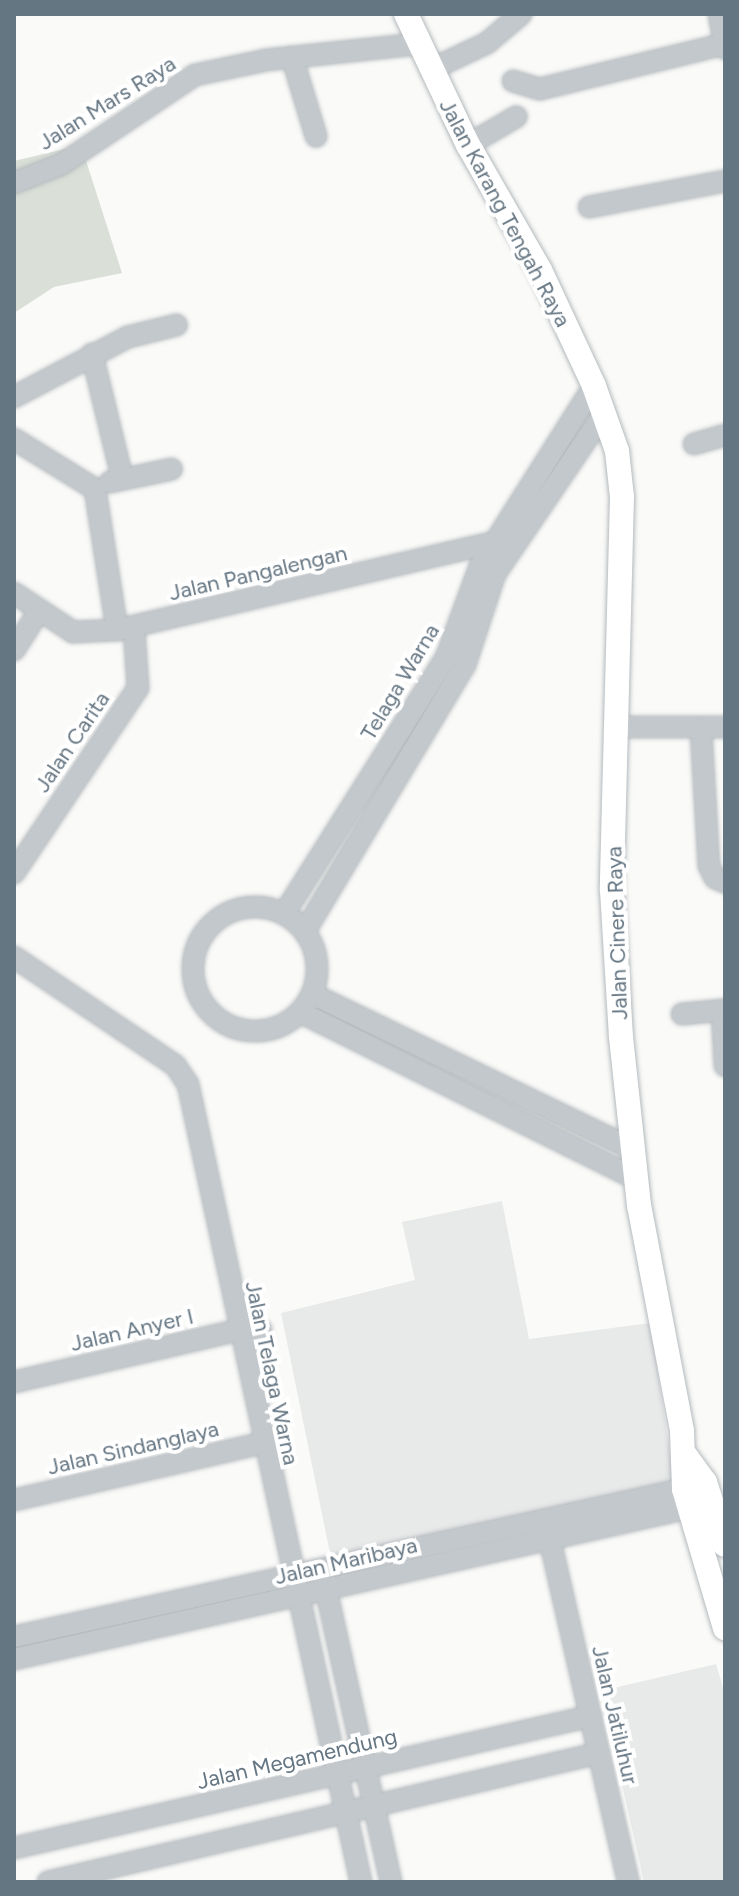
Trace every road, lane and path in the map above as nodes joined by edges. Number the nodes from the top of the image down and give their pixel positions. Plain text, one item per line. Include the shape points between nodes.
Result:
1 (406, 14) edge
2 (521, 14) edge
3 (723, 33) edge
4 (408, 45) junction
5 (292, 57) junction
6 (430, 70) junction
7 (513, 81) dead end
8 (516, 117) dead end
9 (316, 136) dead end
10 (468, 145) junction
11 (725, 181) edge
12 (14, 183) edge
13 (589, 207) dead end
14 (177, 325) dead end
15 (92, 354) junction
16 (594, 386) junction
17 (14, 397) edge
18 (605, 412) junction
19 (725, 435) edge
20 (14, 439) edge
21 (694, 444) dead end
22 (172, 469) dead end
23 (122, 477) junction
24 (95, 489) junction
25 (522, 535) junction
26 (499, 541) junction
27 (14, 593) edge
28 (39, 611) junction
29 (126, 629) junction
30 (14, 650) edge
31 (617, 727) junction
32 (725, 727) edge
33 (701, 729) junction
34 (14, 873) edge
35 (725, 882) edge
36 (284, 914) junction
37 (305, 931) junction
38 (14, 957) edge
39 (312, 994) junction
40 (724, 1010) edge
41 (300, 1012) junction
42 (682, 1014) dead end
43 (725, 1066) edge
44 (632, 1149) junction
45 (636, 1179) junction
46 (239, 1330) junction
47 (261, 1330) dead end
48 (14, 1382) edge
49 (262, 1443) junction
50 (706, 1492) edge
51 (14, 1500) edge
52 (551, 1540) junction
53 (716, 1544) edge
54 (321, 1568) junction
55 (291, 1575) junction
56 (327, 1590) junction
57 (296, 1597) junction
58 (725, 1628) edge
59 (14, 1637) edge
60 (14, 1659) edge
61 (591, 1716) junction
62 (599, 1753) junction
63 (364, 1769) junction
64 (339, 1774) junction
65 (373, 1807) junction
66 (346, 1814) junction
67 (14, 1848) edge
68 (48, 1882) edge
69 (361, 1882) edge
70 (391, 1882) edge
71 (628, 1882) edge

1 - 4 main road, Jalan Karang Tengah Raya
2 - 6 street via 487,43
3 - 7 street via 540,89
4 - 5 street, Jalan Mars Raya
4 - 6 main road, Jalan Karang Tengah Raya
5 - 9 street
5 - 12 street, Jalan Mars Raya via 195,75 62,164
6 - 10 main road, Jalan Karang Tengah Raya
8 - 10 street
10 - 16 main road, Jalan Karang Tengah Raya via 531,252
11 - 13 street
14 - 15 street via 128,337
15 - 17 street
15 - 23 street
16 - 18 main road, Jalan Karang Tengah Raya
16 - 26 street, Telaga Warna
18 - 25 street, Telaga Warna
18 - 31 main road, Jalan Cinere Raya via 617,451 622,497
19 - 21 street
20 - 24 street
22 - 23 street
23 - 24 street
24 - 29 street, Jalan Carita
25 - 26 street, Jalan Pangalengan
25 - 37 street, Telaga Warna via 485,596 465,665
26 - 29 street, Jalan Pangalengan
26 - 36 street, Telaga Warna via 468,592 458,636 446,658
27 - 28 street, Jalan Pangalengan
28 - 29 street, Jalan Pangalengan via 73,632
28 - 30 street
29 - 34 street, Jalan Carita via 138,688
31 - 33 street
31 - 44 main road, Jalan Cinere Raya via 612,890
32 - 33 street
33 - 35 street via 709,866 715,878
36 - 37 street
36 - 41 street via 249,907 216,920 196,949 194,985 205,1006 233,1027 269,1029
37 - 39 street via 317,962
38 - 46 street, Jalan Telaga Warna via 175,1065 188,1084
39 - 41 street
39 - 44 street
40 - 42 street
40 - 43 street
41 - 45 street
44 - 45 main road, Jalan Cinere Raya
45 - 50 main road, Jalan Cinere Raya via 683,1452
46 - 47 street, Jalan Anyer I
46 - 48 street, Jalan Anyer I
46 - 49 street, Jalan Telaga Warna
49 - 51 street, Jalan Sindanglaya
49 - 55 street, Jalan Telaga Warna
50 - 52 street, Jalan Maribaya
50 - 53 main road, Jalan Cinere Raya
52 - 54 street, Jalan Maribaya
52 - 56 street, Jalan Maribaya
52 - 61 street, Jalan Jatiluhur
53 - 58 main road, Jalan Cinere Raya
54 - 55 street, Jalan Maribaya
54 - 56 street
55 - 57 street, Jalan Telaga Warna
55 - 59 street, Jalan Maribaya
56 - 57 street, Jalan Maribaya
56 - 63 street
57 - 60 street, Jalan Maribaya
57 - 64 street, Jalan Telaga Warna
61 - 62 street, Jalan Jatiluhur
61 - 63 street, Jalan Megamendung
62 - 65 street
62 - 71 street, Jalan Jatiluhur
63 - 64 street, Jalan Megamendung
63 - 65 street
64 - 66 street, Jalan Telaga Warna
64 - 67 street, Jalan Megamendung
65 - 66 street
65 - 70 street
66 - 68 street
66 - 69 street, Jalan Telaga Warna

